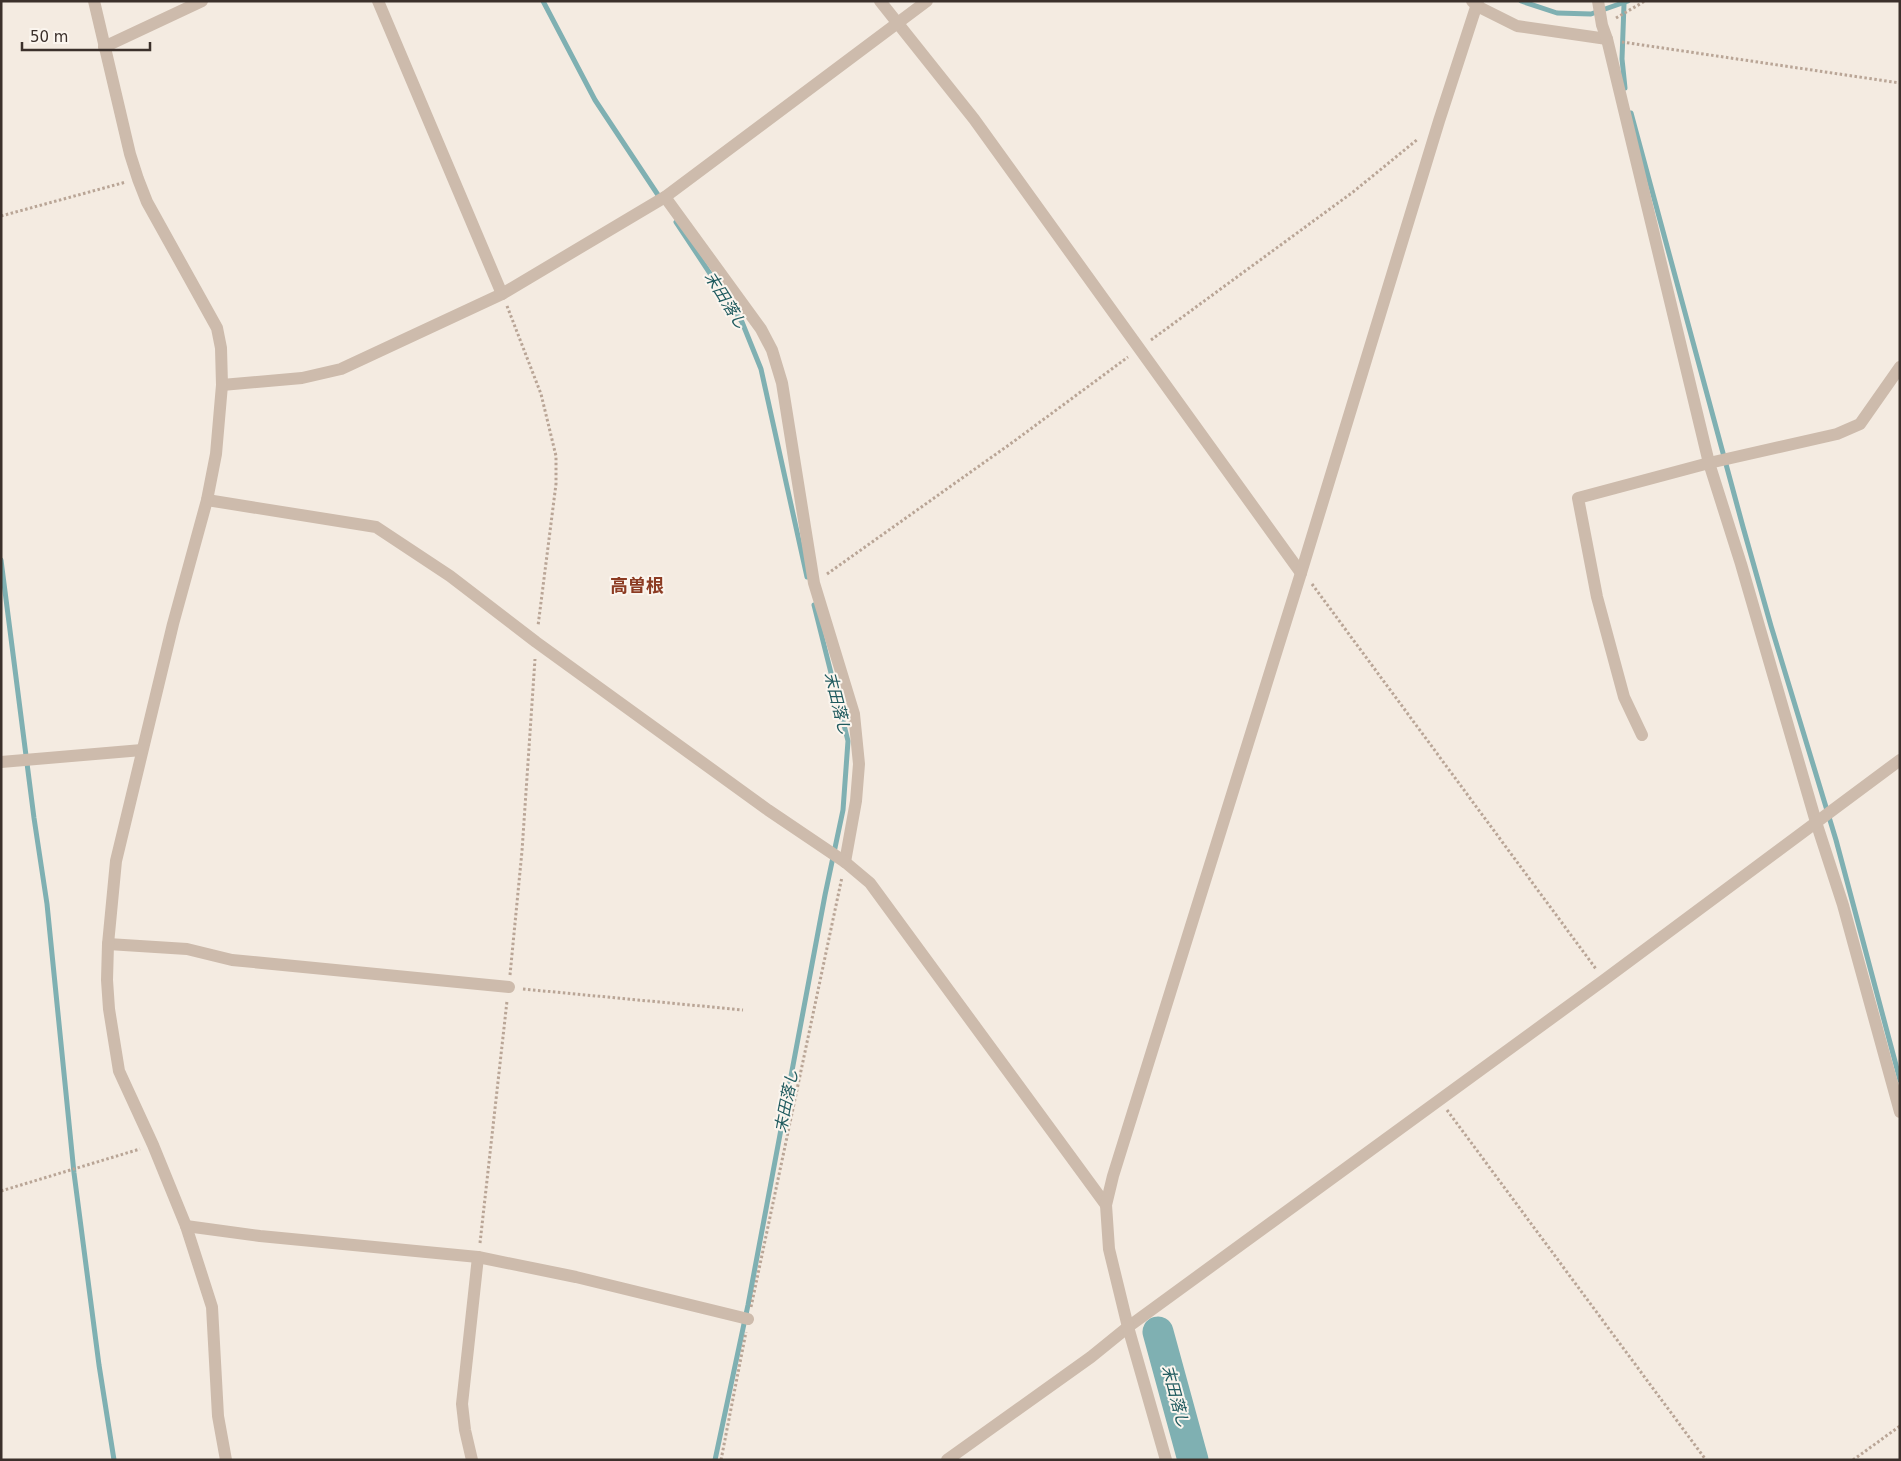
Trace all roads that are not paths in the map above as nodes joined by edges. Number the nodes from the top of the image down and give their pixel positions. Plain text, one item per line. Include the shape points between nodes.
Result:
1 (94, 1) edge
2 (202, 1) edge
3 (378, 1) edge
4 (880, 1) edge
5 (927, 1) edge
6 (1598, 1) edge
7 (1476, 3) edge
8 (897, 22) junction
9 (1607, 39) junction
10 (104, 47) junction
11 (665, 196) junction
12 (502, 294) junction
13 (1900, 367) edge
14 (222, 385) junction
15 (1714, 462) junction
16 (207, 500) junction
17 (1301, 573) junction
18 (1642, 735) dead end
19 (142, 750) junction
20 (1900, 760) edge
21 (1, 762) edge
22 (1816, 822) junction
23 (845, 862) junction
24 (108, 944) junction
25 (509, 987) road end
26 (1900, 1112) edge
27 (1106, 1205) junction
28 (186, 1226) junction
29 (478, 1256) junction
30 (748, 1320) road end
31 (1128, 1327) junction
32 (226, 1460) edge
33 (472, 1460) edge
34 (947, 1460) edge
35 (1166, 1460) edge

1 - 10 street
2 - 10 street
3 - 12 street
4 - 8 street
5 - 8 street
6 - 9 street
7 - 9 street via 1517,26
7 - 17 street
8 - 11 street
8 - 17 street via 974,118
9 - 15 street
10 - 14 street via 130,154 147,202 217,328
11 - 12 street
11 - 23 street via 761,329 772,350 782,383 814,583 854,714 858,756 856,801
12 - 14 street via 341,369 302,378
13 - 15 street via 1860,424 1837,434
14 - 16 street via 216,454
15 - 18 street via 1578,498 1597,597 1621,688
15 - 22 street
16 - 19 street via 172,624
16 - 23 street via 376,527 450,576 768,810
17 - 27 street
19 - 21 street
19 - 24 street via 116,861
20 - 22 street
22 - 26 street via 1843,905
22 - 31 street
23 - 27 street via 870,883
24 - 25 street via 187,949 232,960
24 - 28 street via 109,1009 119,1071
27 - 31 street via 1108,1249
28 - 29 street
28 - 32 street via 212,1306 218,1416
29 - 30 street
29 - 33 street via 462,1404
31 - 34 street via 1092,1357
31 - 35 street

